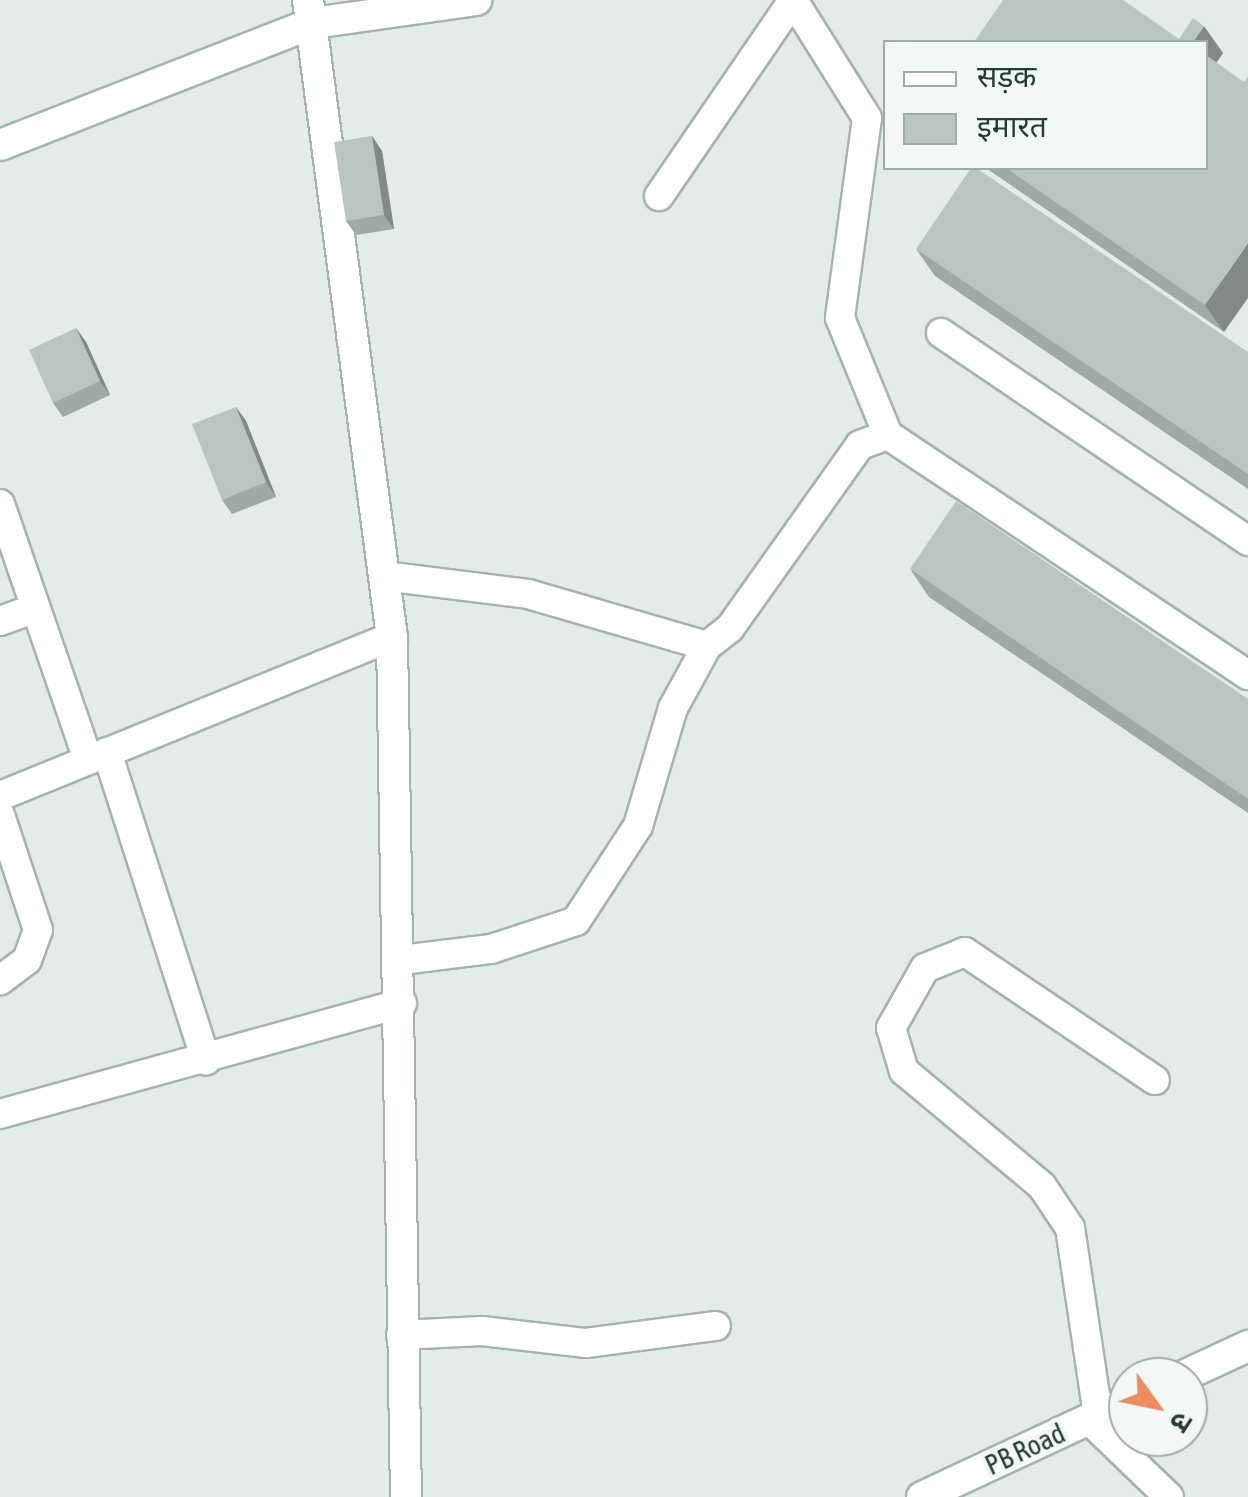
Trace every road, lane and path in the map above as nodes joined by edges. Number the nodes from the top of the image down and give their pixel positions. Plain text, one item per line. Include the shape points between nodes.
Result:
1 (476, 0) edge
2 (793, 0) edge
3 (324, 10) edge
4 (0, 144) edge
5 (660, 196) dead end
6 (941, 332) dead end
7 (888, 435) junction
8 (0, 504) edge
9 (1248, 541) edge
10 (384, 576) junction
11 (35, 608) junction
12 (0, 621) edge
13 (392, 637) junction
14 (706, 646) junction
15 (1248, 676) edge
16 (98, 756) junction
17 (0, 796) edge
18 (0, 815) edge
19 (401, 960) junction
20 (0, 980) edge
21 (402, 1003) junction
22 (206, 1060) junction
23 (1156, 1080) dead end
24 (0, 1114) edge
25 (716, 1326) dead end
26 (402, 1335) junction
27 (1248, 1346) edge
28 (1208, 1364) edge
29 (1108, 1411) edge
30 (1093, 1418) junction
31 (1136, 1484) edge
32 (406, 1497) edge
33 (922, 1497) edge
34 (1170, 1497) edge

1 - 3 street
2 - 5 street
2 - 7 street via 866,118 840,318
3 - 4 street
3 - 10 street
6 - 9 street
7 - 14 street via 860,445 730,628
7 - 15 street
8 - 11 street
10 - 13 street
10 - 14 street via 528,594
11 - 12 street
11 - 16 street
13 - 16 street
13 - 19 street
14 - 19 street via 673,708 638,826 576,922 491,950
16 - 17 street
16 - 22 street
18 - 20 street via 38,930 27,960
19 - 21 street
21 - 22 street
21 - 26 street
22 - 24 street
23 - 30 street via 965,952 925,968 891,1028 904,1071 1042,1186 1070,1228
25 - 26 street via 586,1343 482,1331
26 - 32 street
27 - 28 street
29 - 30 street, PB Road
30 - 31 street
30 - 33 street, PB Road
31 - 34 street

